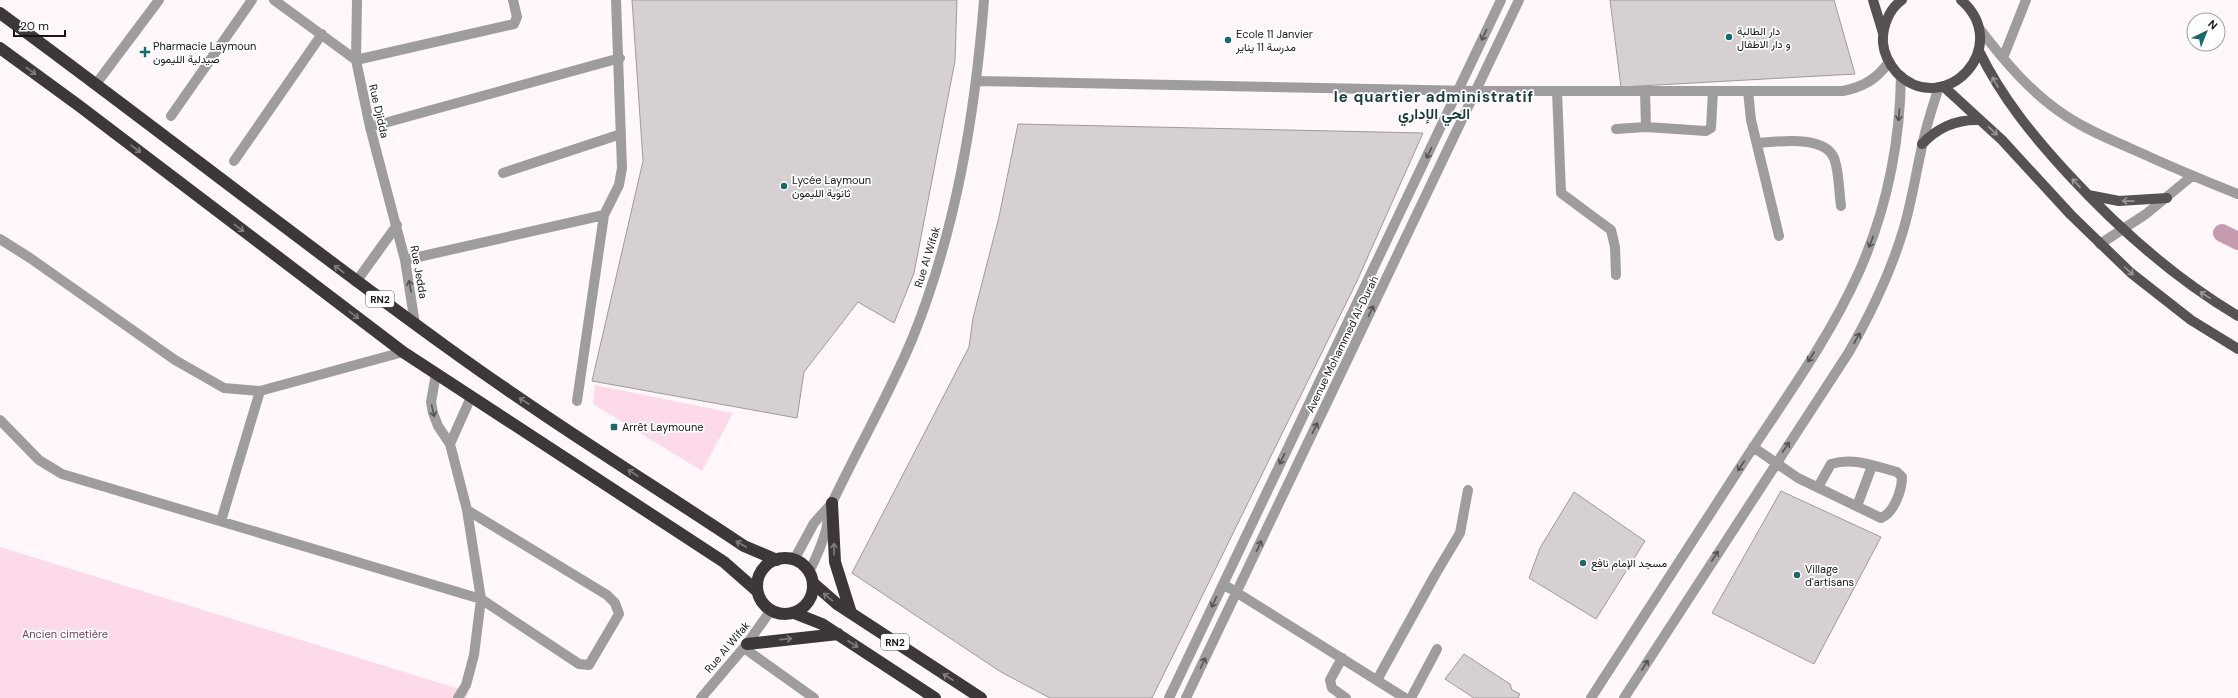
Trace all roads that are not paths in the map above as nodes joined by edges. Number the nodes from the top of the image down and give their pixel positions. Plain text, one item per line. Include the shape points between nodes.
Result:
1 (159, 0) edge
2 (252, 0) edge
3 (274, 0) edge
4 (357, 0) edge
5 (513, 0) edge
6 (616, 0) edge
7 (984, 0) edge
8 (1501, 0) edge
9 (1519, 0) edge
10 (1872, 0) edge
11 (1902, 0) edge
12 (1961, 0) edge
13 (2026, 0) edge
14 (0, 13) edge
15 (1979, 28) junction
16 (1883, 33) junction
17 (322, 34) junction
18 (0, 48) edge
19 (1979, 51) junction
20 (620, 58) junction
21 (2003, 58) junction
22 (356, 60) junction
23 (1889, 62) junction
24 (1901, 76) junction
25 (976, 82) junction
26 (96, 84) junction
27 (1941, 86) junction
28 (1457, 91) junction
29 (1475, 91) junction
30 (1557, 91) junction
31 (1644, 91) junction
32 (1713, 91) junction
33 (1748, 91) junction
34 (171, 116) dead end
35 (1980, 120) junction
36 (370, 127) junction
37 (1646, 127) junction
38 (1616, 129) dead end
39 (621, 134) junction
40 (1757, 143) junction
41 (1922, 144) junction
42 (234, 160) dead end
43 (503, 173) dead end
44 (2192, 176) junction
45 (2238, 194) edge
46 (2088, 195) junction
47 (2167, 198) junction
48 (1840, 206) dead end
49 (604, 215) junction
50 (397, 225) junction
51 (2124, 230) junction
52 (1779, 236) dead end
53 (0, 239) edge
54 (2100, 244) junction
55 (405, 260) junction
56 (1616, 275) dead end
57 (356, 282) junction
58 (2238, 316) edge
59 (415, 324) junction
60 (2238, 349) edge
61 (402, 352) junction
62 (436, 374) junction
63 (260, 391) junction
64 (471, 397) junction
65 (577, 401) dead end
66 (0, 420) edge
67 (450, 444) junction
68 (1753, 447) junction
69 (1776, 462) junction
70 (1872, 466) junction
71 (1818, 487) junction
72 (1468, 490) dead end
73 (832, 503) junction
74 (1857, 506) junction
75 (467, 510) junction
76 (221, 521) junction
77 (777, 560) junction
78 (794, 560) junction
79 (811, 577) junction
80 (1223, 584) junction
81 (758, 591) junction
82 (1237, 591) junction
83 (481, 598) junction
84 (771, 610) junction
85 (794, 613) junction
86 (851, 614) junction
87 (838, 634) junction
88 (746, 646) junction
89 (1436, 649) dead end
90 (1342, 658) junction
91 (1377, 680) junction
92 (458, 698) edge
93 (701, 698) edge
94 (814, 698) edge
95 (935, 698) edge
96 (981, 698) edge
97 (1169, 698) edge
98 (1186, 698) edge
99 (1346, 698) edge
100 (1405, 698) edge
101 (1411, 698) edge
102 (1591, 698) edge
103 (1624, 698) edge

1 - 26 street
2 - 34 street
3 - 17 street
4 - 22 street, Rue Djidda
5 - 22 street via 517,17 514,24
6 - 20 street
7 - 25 street, Rue Al Wifak
8 -> 28 street, Avenue Mohammed Al-Durah
9 - 29 street, Avenue Mohammed Al-Durah
10 - 16 main road
11 - 16 main road via 1891,11
12 - 15 main road via 1973,13
13 - 21 street
14 - 26 highway, RN2
15 - 19 main road
15 - 21 street
16 - 23 main road via 1885,53
17 - 22 street
17 - 42 street
18 -> 61 highway, RN2
19 - 27 main road via 1966,73 1956,81
46 -> 19 main road via 2028,130 1997,85
20 - 36 street
20 - 39 street
21 - 44 street via 2048,102 2084,128
22 - 36 street, Rue Djidda
23 - 24 main road
23 - 33 street via 1874,79 1854,89
24 - 27 main road via 1919,86
24 -> 68 street via 1898,133 1882,209 1871,242 1839,310
25 - 28 street
25 - 73 street, Rue Al Wifak via 967,147 953,211 935,274 913,336
57 -> 26 highway, RN2
27 - 35 main road
27 - 41 street
28 - 29 street
28 -> 80 street, Avenue Mohammed Al-Durah
29 - 30 street
82 -> 29 street, Avenue Mohammed Al-Durah
30 - 31 street
30 - 56 street via 1561,193 1611,230 1615,246
31 - 32 street
31 - 37 street
32 - 33 street
32 - 37 street via 1711,128 1706,131
33 - 40 street
35 - 41 main road via 1948,124
35 -> 54 main road
36 - 50 street, Rue Djidda
37 - 38 street
39 - 43 street
39 - 49 street via 622,168 619,185
40 - 48 street via 1815,142 1825,148 1834,157
40 - 52 street
69 -> 41 street via 1849,352 1880,294 1903,232
44 - 45 street
44 - 47 street
47 -> 46 main road via 2119,201
46 - 51 main road
47 - 51 street
49 - 55 street
49 - 65 street
50 - 55 street, Rue Jedda
50 - 57 street
51 - 54 street
58 -> 51 main road via 2174,273
53 - 63 street via 212,383 224,388
54 -> 60 main road via 2170,304
59 -> 55 street, Rue Jedda
57 - 59 highway, RN2
77 -> 59 highway, RN2 via 744,546 494,381
61 - 62 highway, RN2
61 - 63 street
62 - 64 highway, RN2
62 -> 67 street via 431,402 433,413
63 - 76 street
64 - 67 street
64 - 81 highway, RN2 via 724,562
66 - 76 street via 39,460 62,474
67 - 75 street
68 - 69 street
68 -> 102 street
69 - 71 street via 1798,478
103 -> 69 street
70 - 71 street via 1856,461 1831,464
70 - 74 street
70 - 74 street via 1897,472 1902,477 1894,506 1888,516 1881,518
71 - 74 street
72 - 91 street via 1460,533
73 - 78 street, Rue Al Wifak via 814,523
73 - 79 street, Rue Al Wifak
86 -> 73 highway via 835,562
75 - 83 street
75 - 83 street via 607,595 615,603 619,614 589,665 584,666
76 - 83 street
77 - 78 highway, RN2
77 - 81 highway via 761,572 757,583
78 - 79 highway, RN2 via 800,563
79 - 85 highway via 809,601
86 -> 79 highway, RN2 via 831,599
80 - 82 street
80 -> 97 street, Avenue Mohammed Al-Durah
81 - 84 highway, RN2 via 762,602
82 - 90 street
98 -> 82 street, Avenue Mohammed Al-Durah
83 - 92 street via 474,655 466,685
84 - 85 highway, RN2 via 778,613
84 - 88 street, Rue Al Wifak
85 - 87 highway, RN2 via 816,620
96 -> 86 highway, RN2
88 -> 87 highway
87 -> 95 highway, RN2
88 - 93 street, Rue Al Wifak
88 - 94 street
89 - 101 street
90 - 91 street
90 - 99 street via 1330,680 1332,688
91 - 100 street

